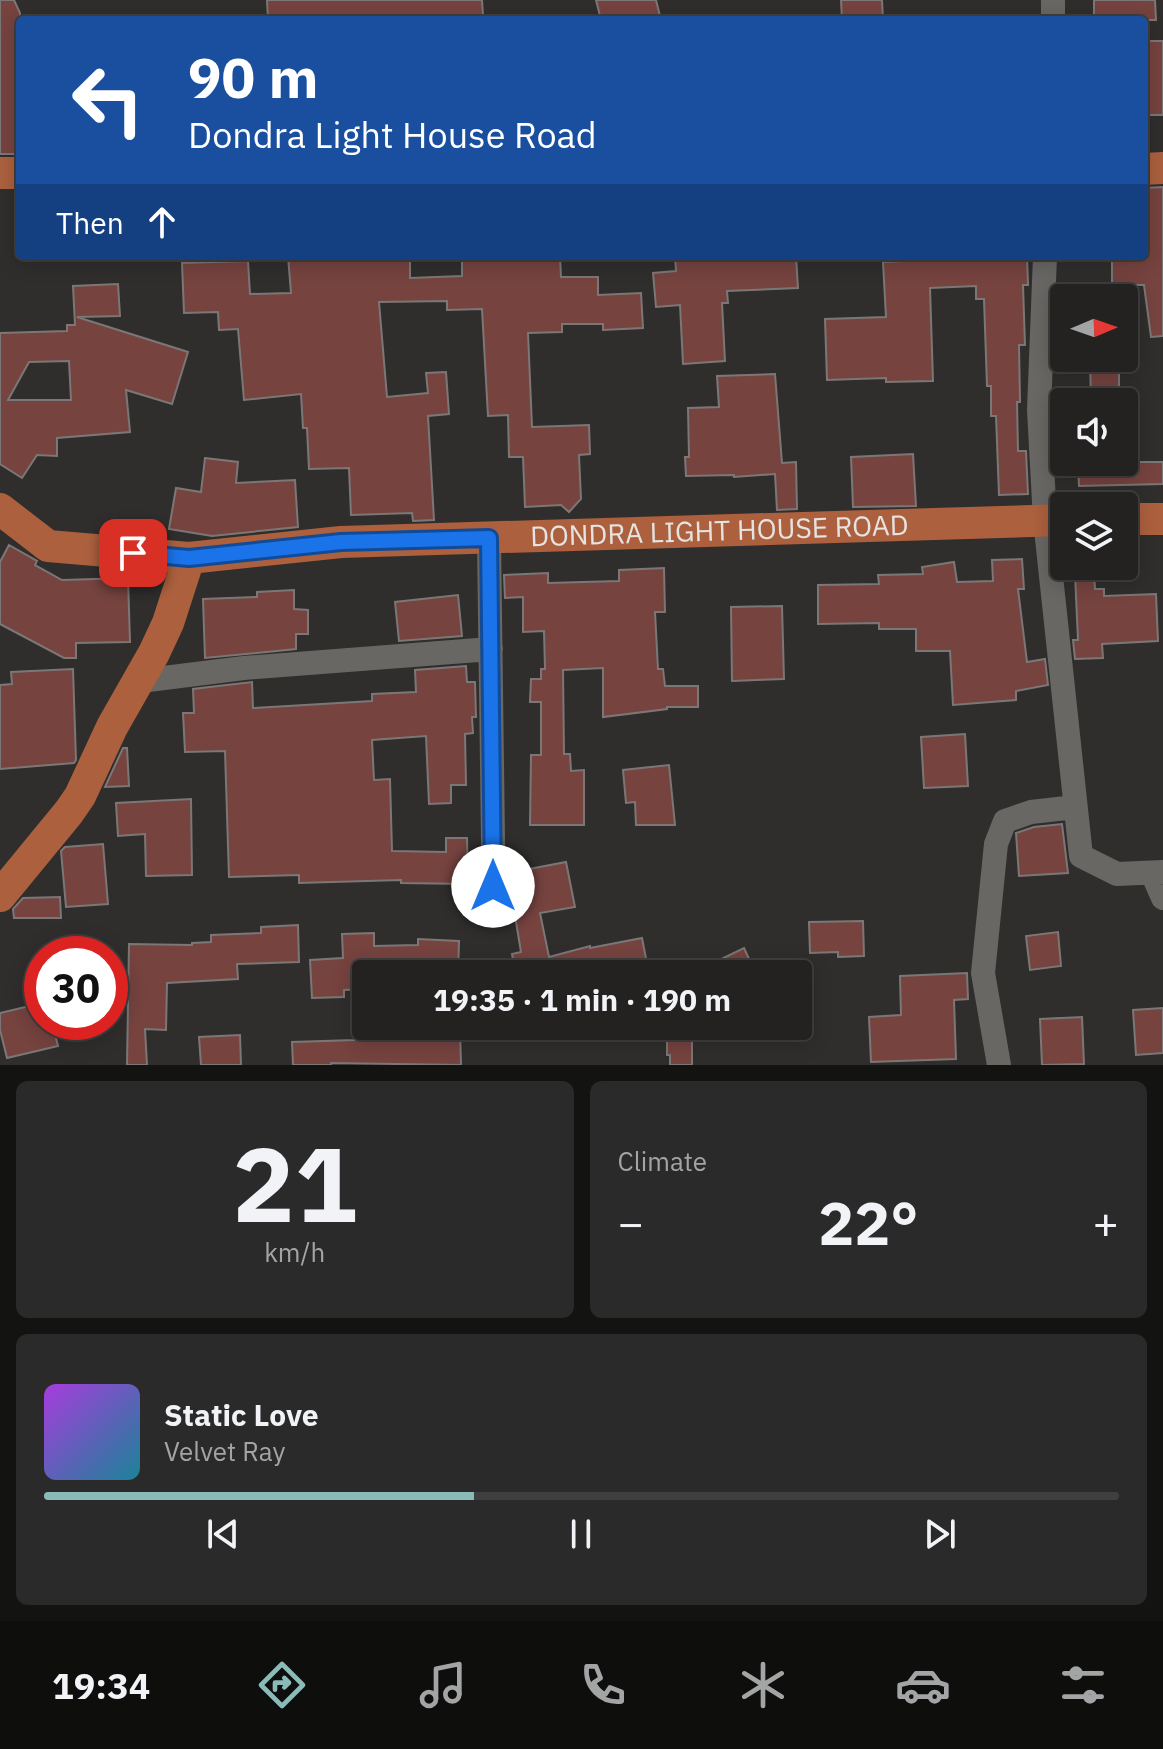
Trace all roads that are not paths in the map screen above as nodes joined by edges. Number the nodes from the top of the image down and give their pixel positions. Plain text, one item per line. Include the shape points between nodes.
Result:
1 (1045, 260) edge
2 (1051, 492) edge
3 (0, 509) edge
4 (1138, 519) edge
5 (1163, 519) edge
6 (1050, 520) edge
7 (489, 538) junction
8 (189, 558) junction
9 (1059, 580) edge
10 (491, 649) junction
11 (140, 681) junction
12 (1075, 807) junction
13 (1158, 872) edge
14 (0, 896) edge
15 (1163, 898) edge
16 (494, 916) dead end
17 (999, 1065) edge

1 - 2 street via 1039,410
3 - 8 main road, DONDRA LIGHT HOUSE ROAD via 48,546
4 - 5 main road
6 - 7 main road, DONDRA LIGHT HOUSE ROAD
7 - 8 main road, DONDRA LIGHT HOUSE ROAD via 341,542
7 - 10 street
8 - 11 main road via 168,623
9 - 12 street
10 - 11 street
10 - 16 street
11 - 14 main road via 75,804
12 - 13 street via 1081,856 1117,874
12 - 17 street via 1005,821 996,844 983,973
13 - 15 street

